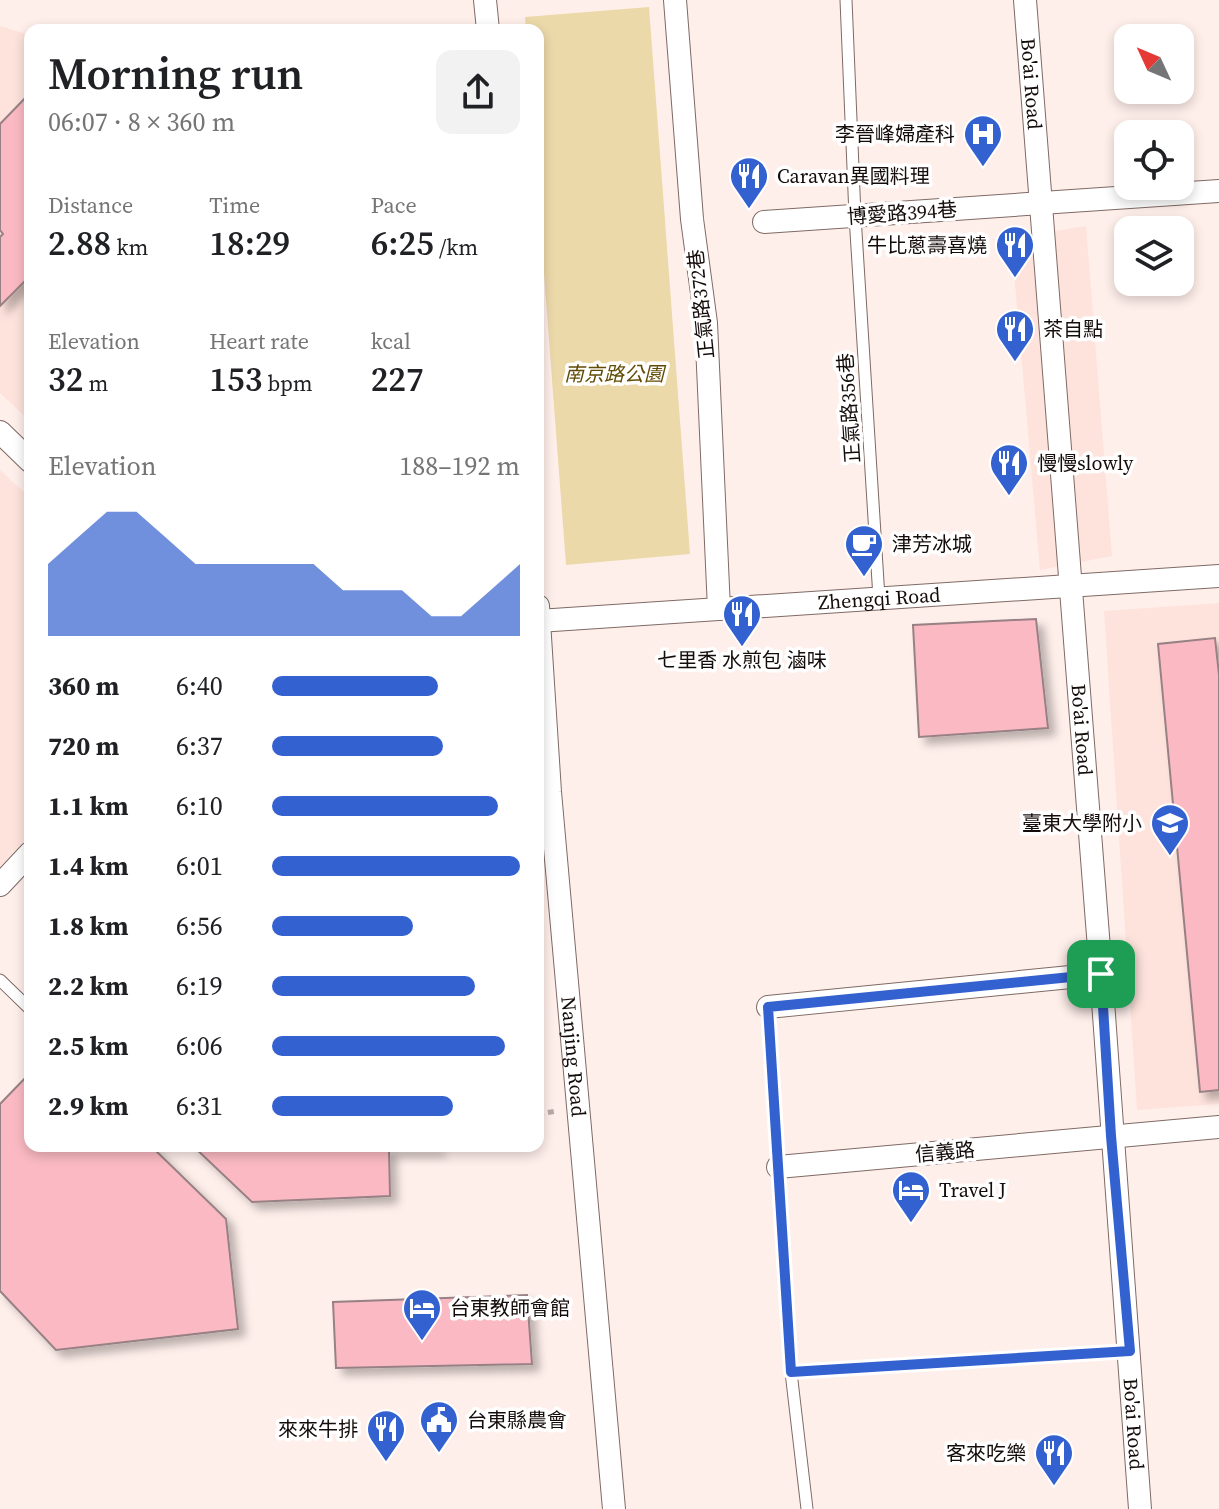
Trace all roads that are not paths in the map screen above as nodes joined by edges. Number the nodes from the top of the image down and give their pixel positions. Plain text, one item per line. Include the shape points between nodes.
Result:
1 (485, 0) edge
2 (675, 0) edge
3 (846, 0) edge
4 (1025, 0) edge
5 (487, 24) edge
6 (1219, 191) edge
7 (1040, 203) junction
8 (855, 216) junction
9 (764, 222) dead end
10 (0, 432) edge
11 (24, 455) edge
12 (1219, 576) edge
13 (1071, 586) junction
14 (879, 598) junction
15 (719, 609) junction
16 (544, 616) edge
17 (544, 704) edge
18 (24, 859) edge
19 (0, 885) edge
20 (1101, 974) junction
21 (0, 980) edge
22 (24, 1003) edge
23 (768, 1007) joint
24 (1219, 1127) edge
25 (1111, 1136) junction
26 (778, 1167) junction
27 (1130, 1351) junction
28 (791, 1372) junction
29 (614, 1509) edge
30 (807, 1509) edge
31 (1140, 1509) edge

1 - 5 street
2 - 15 street, 正氣路372巷 via 692,219 706,323
3 - 8 lane, 正氣路356巷
4 - 7 street, Bo'ai Road
6 - 7 street, 博愛路394巷
7 - 8 street, 博愛路394巷
7 - 13 street, Bo'ai Road
8 - 9 street, 博愛路394巷
8 - 14 lane, 正氣路356巷
10 - 11 street
12 - 13 street, Zhengqi Road
13 - 14 street, Zhengqi Road
13 - 20 street, Bo'ai Road
14 - 15 street, Zhengqi Road
15 - 16 street, Zhengqi Road
17 - 29 street, Nanjing Road
18 - 19 street
20 - 23 street
20 - 25 street, Bo'ai Road
21 - 22 lane
23 - 26 lane
24 - 25 street, 信義路
25 - 26 street, 信義路
25 - 27 street, Bo'ai Road
26 - 28 lane
27 - 28 lane
27 - 31 street, Bo'ai Road
28 - 30 lane

